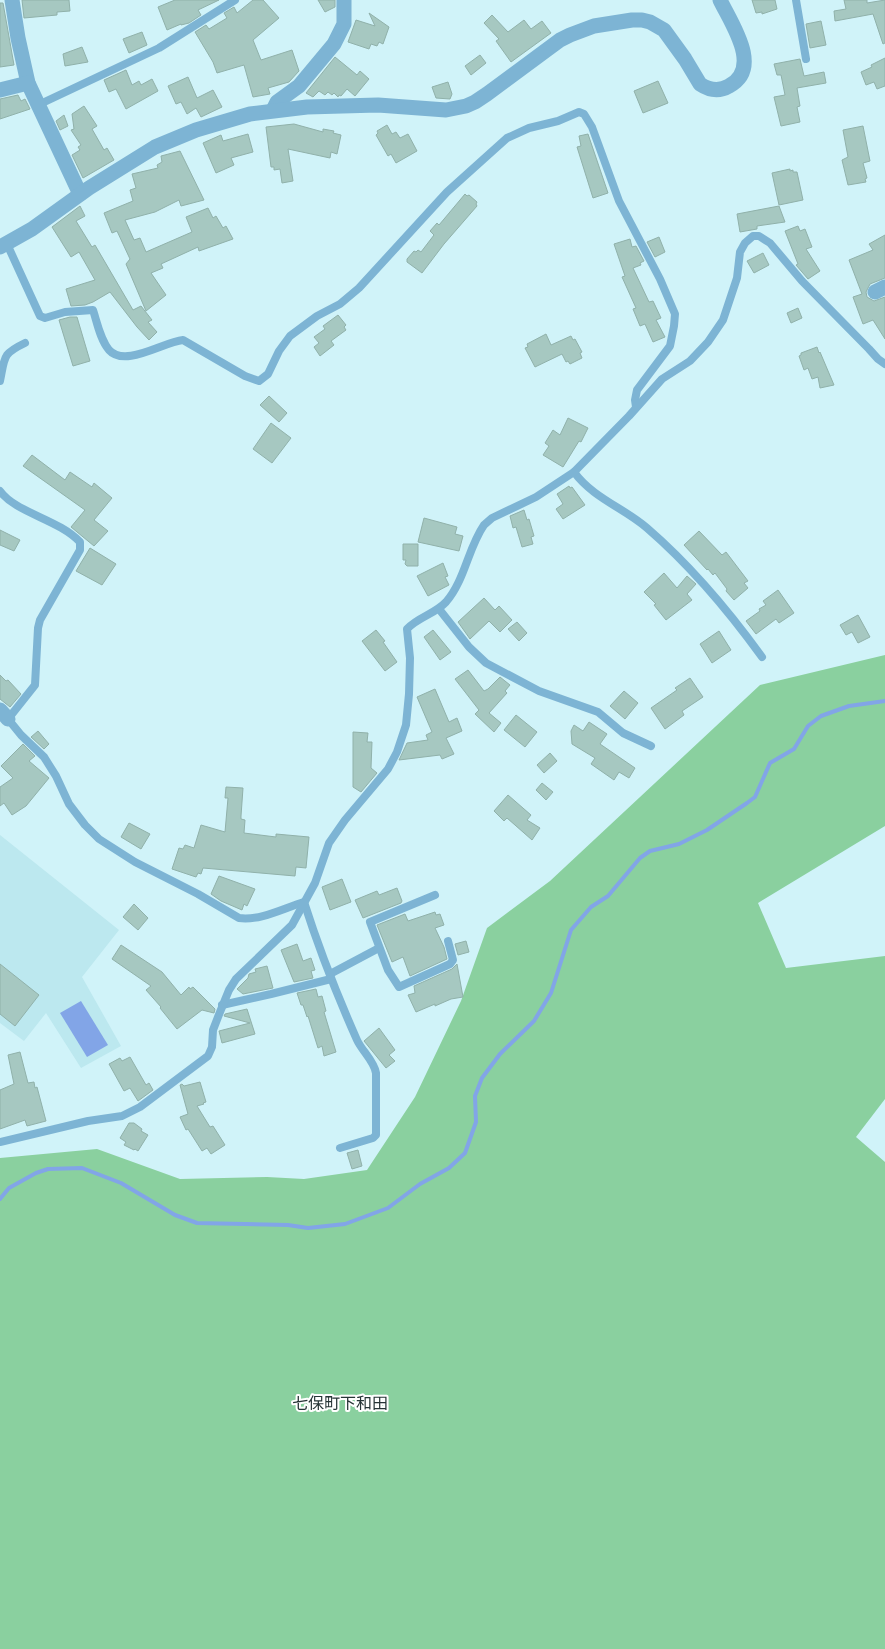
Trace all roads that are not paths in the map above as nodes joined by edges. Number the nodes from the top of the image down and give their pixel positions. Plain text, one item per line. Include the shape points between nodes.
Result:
1 (12, 0) edge
2 (235, 0) edge
3 (344, 0) edge
4 (720, 0) edge
5 (796, 0) edge
6 (806, 58) dead end
7 (28, 83) junction
8 (0, 90) edge
9 (38, 105) junction
10 (273, 110) junction
11 (80, 194) junction
12 (4, 245) edge
13 (25, 343) dead end
14 (885, 364) edge
15 (0, 381) edge
16 (636, 407) junction
17 (574, 472) junction
18 (0, 492) edge
19 (439, 609) junction
20 (762, 657) dead end
21 (4, 714) edge
22 (651, 746) dead end
23 (435, 895) dead end
24 (304, 902) junction
25 (448, 941) dead end
26 (379, 948) junction
27 (331, 976) junction
28 (222, 1005) junction
29 (0, 1142) edge
30 (340, 1148) dead end

1 - 7 street
2 - 9 lane via 159,48
3 - 10 street via 344,24 334,44
4 - 10 street via 745,59 740,79 726,88 716,90 700,84 664,30 650,22 632,20 594,26 560,40 466,106 446,110 378,105
5 - 6 lane
7 - 8 street
7 - 9 street
9 - 11 street
10 - 11 street via 196,130 155,146
11 - 12 street
12 - 16 lane via 40,316 45,318 65,312 93,310 108,348 118,356 124,358 183,340 259,381 268,374 279,350 290,336 359,288 447,192 507,138 579,112 592,127 619,201 675,314 670,346 637,390
13 - 15 lane via 10,350 3,362
14 - 16 lane via 802,281 770,243 760,236 753,236 740,252 737,278 723,320 690,361 662,379
16 - 17 lane
17 - 19 lane via 484,525 457,584
17 - 20 lane via 588,488 656,536 707,587
18 - 21 lane via 10,501 65,529 80,542 80,550 40,620 35,684
19 - 22 lane via 486,663 539,691 598,712 624,733
19 - 24 lane via 407,629 409,694 406,725 397,752 388,769 329,843 315,883
21 - 24 lane via 44,757 78,817 106,845 240,918 260,917
23 - 26 lane via 370,922
24 - 27 lane
24 - 28 lane via 292,925 236,979
25 - 26 lane via 453,960 450,964 400,987 388,970
26 - 27 lane
27 - 28 lane
27 - 30 lane via 358,1041 376,1073 376,1135
28 - 29 lane via 208,1056 140,1107 122,1116

